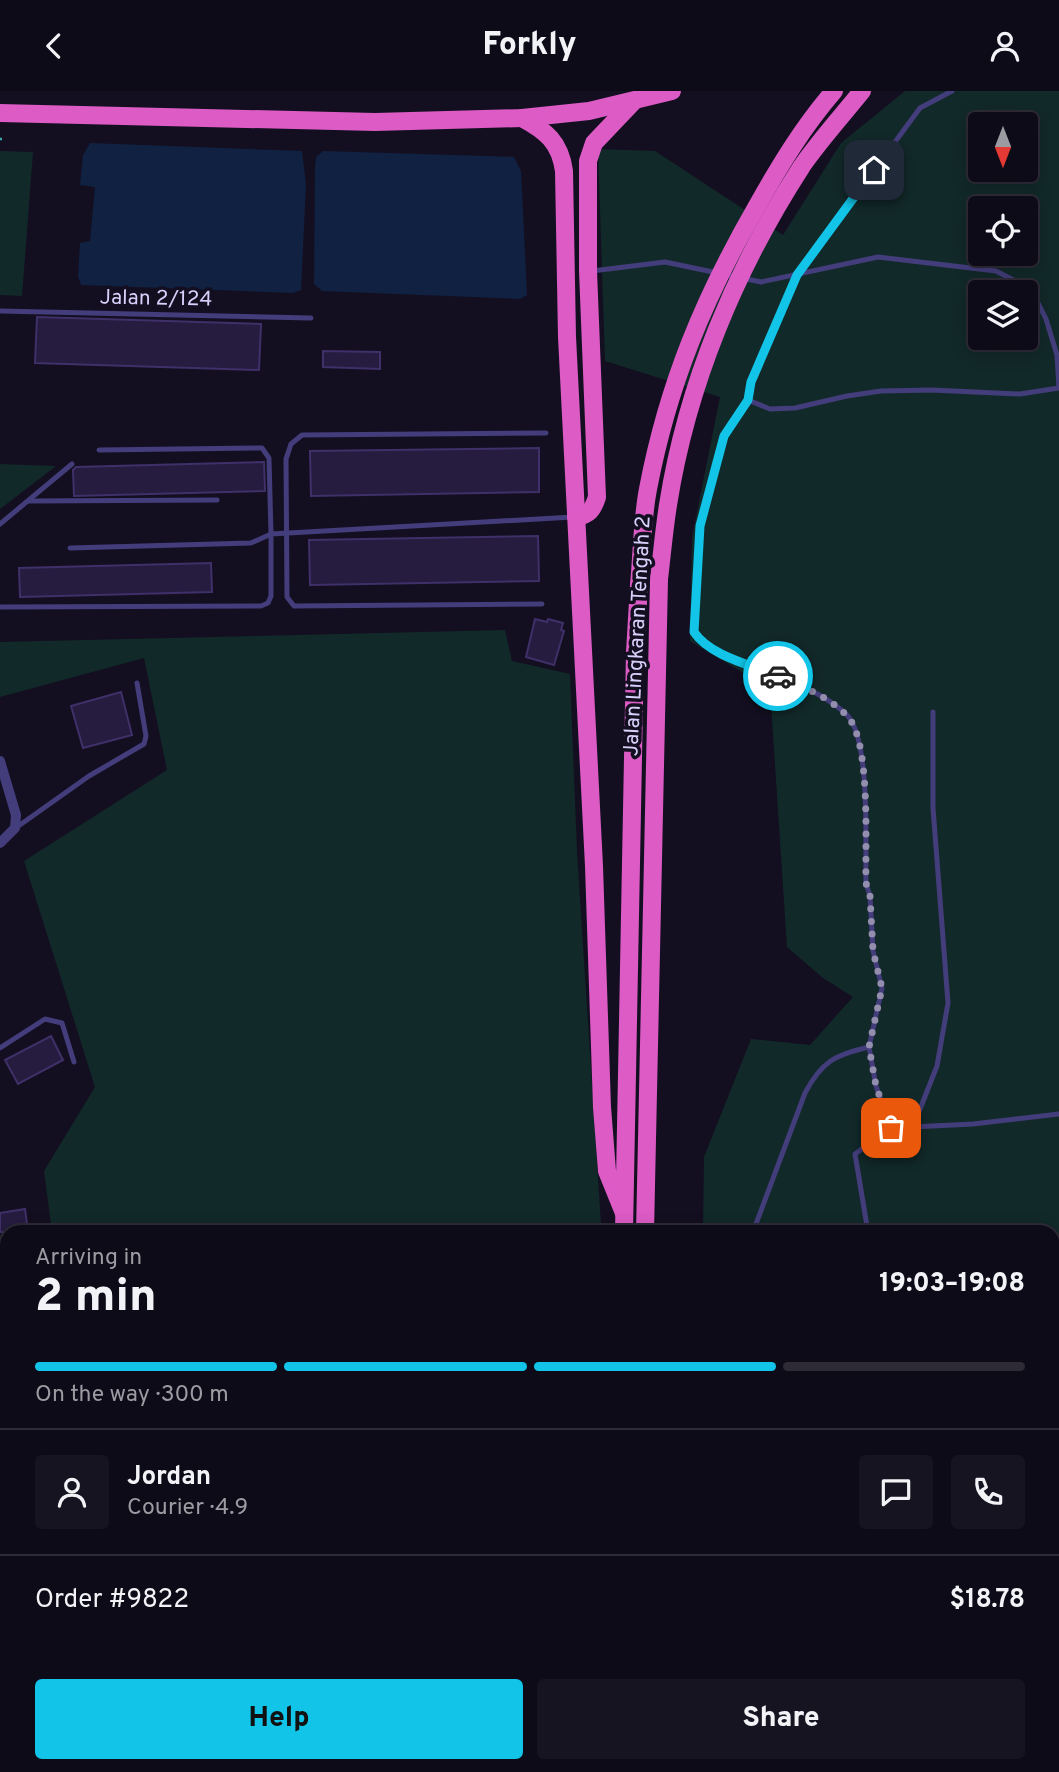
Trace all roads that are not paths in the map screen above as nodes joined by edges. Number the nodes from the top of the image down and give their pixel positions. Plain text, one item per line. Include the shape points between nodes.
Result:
1 (672, 91) edge
2 (834, 91) edge
3 (862, 91) edge
4 (952, 91) edge
5 (635, 100) junction
6 (0, 113) edge
7 (522, 118) junction
8 (588, 271) junction
9 (797, 275) junction
10 (0, 311) edge
11 (311, 318) dead end
12 (1059, 388) edge
13 (748, 400) junction
14 (546, 432) dead end
15 (99, 450) dead end
16 (72, 464) dead end
17 (217, 500) dead end
18 (29, 501) junction
19 (576, 517) junction
20 (0, 524) edge
21 (287, 532) junction
22 (271, 534) junction
23 (71, 548) dead end
24 (542, 604) dead end
25 (0, 607) edge
26 (136, 683) dead end
27 (933, 712) dead end
28 (0, 761) edge
29 (15, 828) junction
30 (0, 843) edge
31 (869, 1047) junction
32 (0, 1048) edge
33 (74, 1062) dead end
34 (1059, 1114) edge
35 (913, 1127) junction
36 (891, 1128) junction
37 (624, 1213) junction
38 (624, 1225) edge
39 (645, 1225) edge
40 (756, 1225) edge
41 (867, 1225) edge

1 - 5 highway
2 - 37 highway, Jalan Lingkaran Tengah 2, bridge via 788,152 725,262 693,331 663,420 648,492 635,652
3 - 39 highway, Jalan Lingkaran Tengah 2, bridge via 804,163 743,268 710,347 681,439 668,505 659,579
4 - 9 lane via 920,108
5 - 7 highway via 589,111
5 - 8 highway via 594,143 588,161
6 - 7 highway via 375,123
7 - 19 highway via 550,135 562,156
8 - 9 lane via 664,262 761,282
8 - 19 highway via 597,497 587,515
9 - 12 lane via 878,257 996,271 1031,289 1057,355
9 - 13 lane via 751,382
10 - 11 lane, Jalan 2/124
12 - 13 lane via 1020,394 881,391 795,408 770,408
13 - 31 lane via 724,436 700,526 694,632 716,652 828,701 848,716 856,730 863,763 866,883 882,988
14 - 21 lane via 302,435 291,444 286,459
15 - 22 lane via 262,448 269,458
16 - 18 lane
17 - 18 lane
18 - 20 lane
19 - 21 lane
19 - 37 highway via 602,1107 607,1171
21 - 22 lane
21 - 24 lane via 288,597 294,606
22 - 23 lane via 251,543
22 - 25 lane via 271,596 265,605
26 - 29 lane via 144,744
27 - 35 lane via 933,808 948,1003 937,1066
28 - 29 street via 16,815
29 - 30 street
31 - 36 lane
31 - 40 lane via 845,1052 816,1073
32 - 33 lane via 45,1019 62,1023
34 - 35 lane
35 - 36 lane
36 - 41 lane via 855,1154
37 - 38 highway, Jalan Lingkaran Tengah 2

